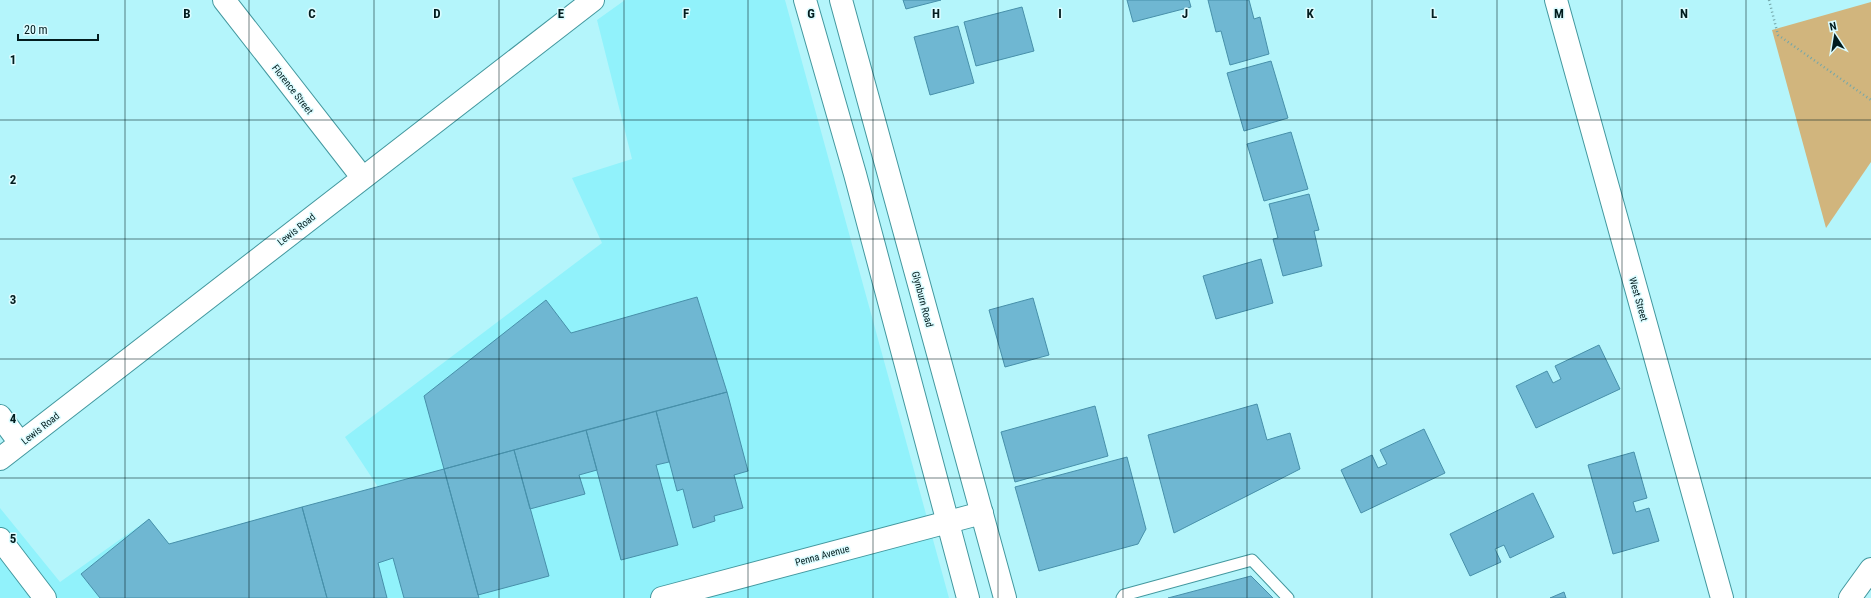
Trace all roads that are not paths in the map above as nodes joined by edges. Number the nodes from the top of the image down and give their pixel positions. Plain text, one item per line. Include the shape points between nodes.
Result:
1 (224, 0) edge
2 (593, 0) edge
3 (805, 0) edge
4 (841, 0) edge
5 (1556, 0) edge
6 (362, 177) junction
7 (0, 416) edge
8 (20, 443) junction
9 (0, 459) edge
10 (982, 513) junction
11 (946, 522) junction
12 (0, 539) edge
13 (1871, 569) edge
14 (45, 598) edge
15 (662, 598) edge
16 (968, 598) edge
17 (1005, 598) edge
18 (1122, 598) edge
19 (1288, 598) edge
20 (1722, 598) edge
21 (1850, 598) edge

1 - 6 street, Florence Street
2 - 6 street, Lewis Road
3 - 11 street via 855,174
4 - 10 street, Glynburn Road
5 - 20 street, West Street
6 - 8 street, Lewis Road
7 - 8 street
8 - 9 street, Lewis Road
10 - 11 street, Penna Avenue
10 - 17 street, Glynburn Road
11 - 15 street, Penna Avenue
11 - 16 street
12 - 14 street
13 - 21 street
18 - 19 lane via 1124,595 1252,560

